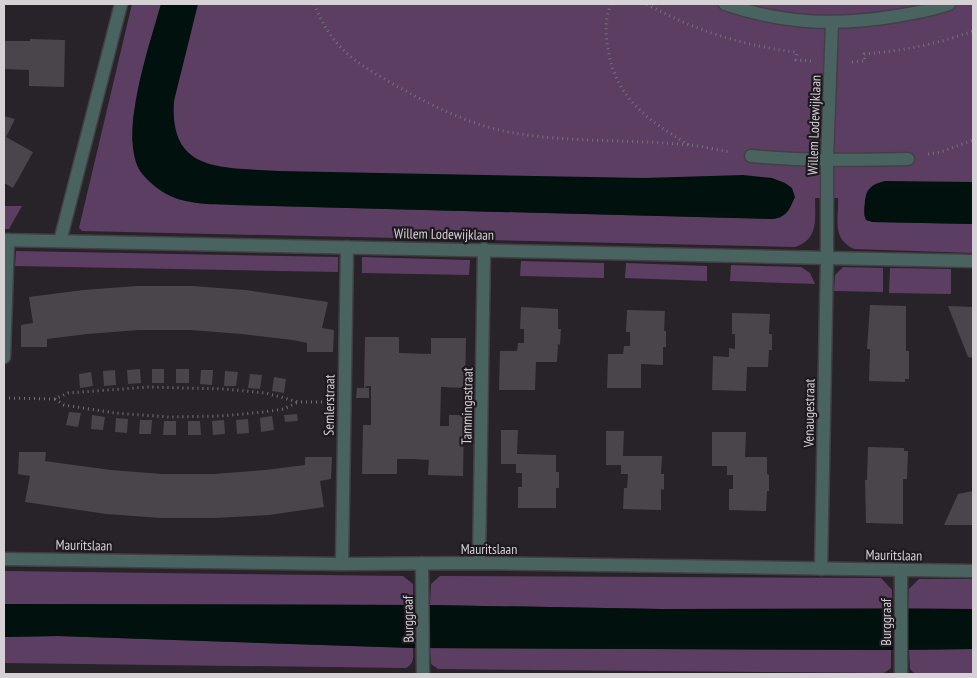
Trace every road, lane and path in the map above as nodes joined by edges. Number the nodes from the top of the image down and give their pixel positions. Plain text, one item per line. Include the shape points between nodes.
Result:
1 (121, 4) edge
2 (314, 4) edge
3 (611, 4) edge
4 (647, 4) edge
5 (725, 4) edge
6 (949, 4) edge
7 (832, 23) junction
8 (973, 31) edge
9 (796, 60) dead end
10 (863, 61) dead end
11 (973, 140) edge
12 (689, 145) junction
13 (751, 156) joint
14 (908, 159) joint
15 (827, 161) junction
16 (6, 240) edge
17 (60, 241) junction
18 (347, 247) junction
19 (484, 249) junction
20 (827, 258) junction
21 (973, 261) edge
22 (4, 357) edge
23 (4, 398) edge
24 (54, 399) junction
25 (298, 402) junction
26 (344, 402) junction
27 (4, 559) edge
28 (422, 563) junction
29 (479, 563) junction
30 (342, 564) junction
31 (821, 569) junction
32 (901, 570) junction
33 (973, 571) edge
34 (423, 674) edge
35 (901, 674) edge

1 - 17 street
2 - 12 path via 332,39 350,57 435,107 462,118 514,133
3 - 12 path via 606,36 619,83 640,111
4 - 9 path via 687,25 736,42 797,53
5 - 7 street via 765,16
6 - 7 street via 915,13
7 - 15 street, Willem Lodewijklaan
8 - 10 path via 893,52 864,54
11 - 14 path via 941,152
12 - 13 path
13 - 15 street
14 - 15 street
15 - 20 street, Willem Lodewijklaan
16 - 17 street, Willem Lodewijklaan
16 - 22 street
17 - 18 street, Willem Lodewijklaan
18 - 19 street, Willem Lodewijklaan
18 - 26 street, Semlerstraat
19 - 20 street, Willem Lodewijklaan
19 - 29 street, Tammingastraat
20 - 21 street, Willem Lodewijklaan
20 - 31 street, Venaugestraat
23 - 24 path
24 - 25 path via 68,393 149,387 250,391
24 - 25 path via 64,405 115,414 169,417 264,412 284,409
25 - 26 path
26 - 30 street, Semlerstraat
27 - 30 street, Mauritslaan
28 - 29 street, Mauritslaan
28 - 30 street, Mauritslaan
28 - 34 street, Burggraaf
29 - 31 street, Mauritslaan
31 - 32 street, Mauritslaan
32 - 33 street, Mauritslaan
32 - 35 street, Burggraaf

